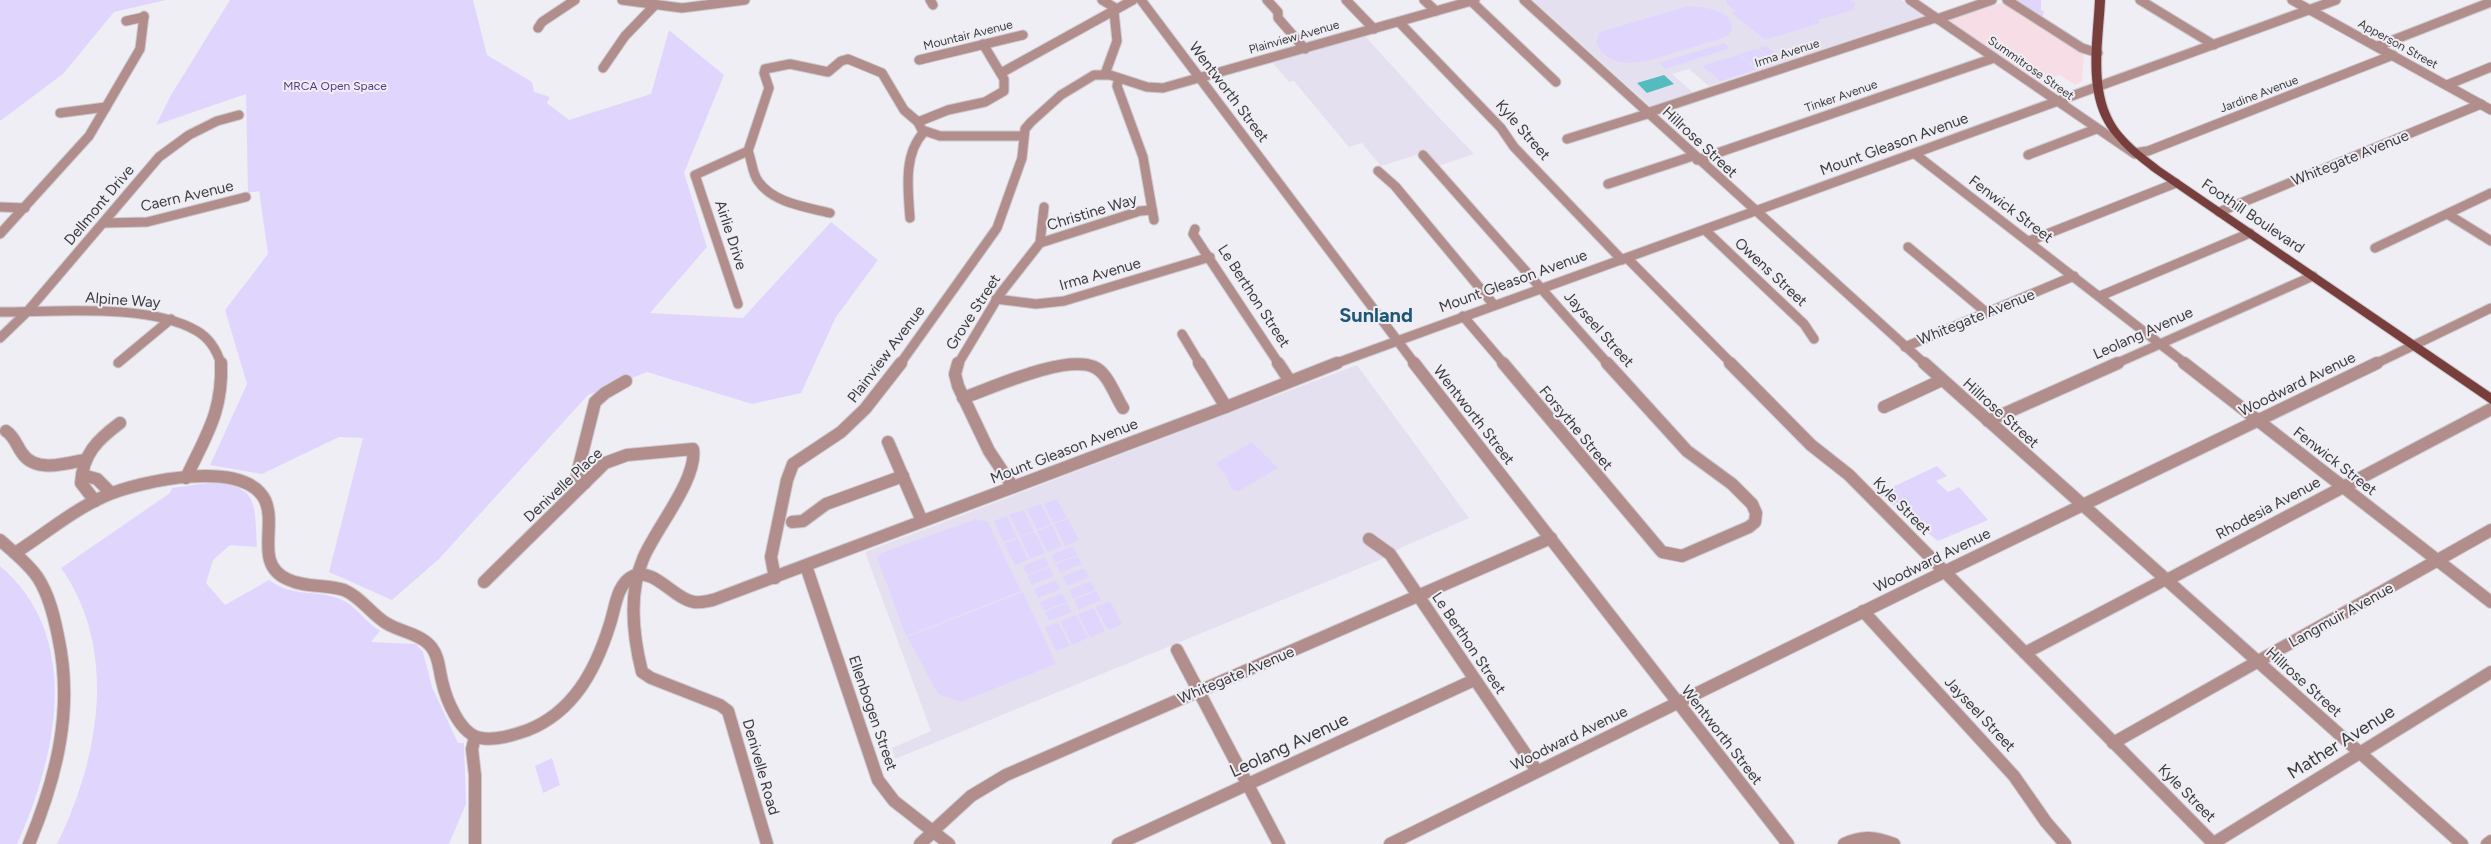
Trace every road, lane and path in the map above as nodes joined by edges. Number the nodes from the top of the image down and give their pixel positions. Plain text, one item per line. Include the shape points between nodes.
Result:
1 (575, 0) edge
2 (623, 0) edge
3 (745, 0) edge
4 (1102, 0) edge
5 (1133, 0) edge
6 (1141, 0) edge
7 (1267, 0) edge
8 (1346, 0) edge
9 (1424, 0) edge
10 (1524, 0) edge
11 (1910, 0) edge
12 (1992, 0) edge
13 (2007, 0) edge
14 (2100, 0) edge
15 (2140, 0) edge
16 (2292, 0) edge
17 (2336, 0) edge
18 (1473, 1) edge
19 (2491, 2) edge
20 (654, 6) junction
21 (1116, 10) junction
22 (2309, 10) junction
23 (1436, 11) junction
24 (1936, 18) junction
25 (126, 21) dead end
26 (1399, 22) junction
27 (538, 28) dead end
28 (1374, 29) junction
29 (1023, 35) dead end
30 (983, 44) junction
31 (2214, 45) junction
32 (2378, 46) junction
33 (1304, 49) junction
34 (2098, 52) junction
35 (2393, 55) junction
36 (1994, 58) junction
37 (919, 60) dead end
38 (2491, 67) edge
39 (602, 68) dead end
40 (1001, 73) junction
41 (1105, 74) junction
42 (1199, 78) junction
43 (1119, 79) junction
44 (1556, 82) dead end
45 (2447, 85) junction
46 (2097, 88) junction
47 (2058, 102) junction
48 (2487, 106) edge
49 (106, 108) junction
50 (60, 113) dead end
51 (1647, 113) junction
52 (240, 115) dead end
53 (918, 122) junction
54 (2096, 130) junction
55 (924, 132) junction
56 (1023, 136) junction
57 (1567, 139) dead end
58 (748, 151) junction
59 (1915, 154) junction
60 (1423, 155) dead end
61 (2028, 155) dead end
62 (2136, 155) junction
63 (1695, 158) junction
64 (1378, 170) dead end
65 (2176, 183) junction
66 (1608, 184) dead end
67 (2491, 193) edge
68 (246, 197) dead end
69 (0, 207) edge
70 (1044, 207) dead end
71 (25, 208) junction
72 (1152, 210) junction
73 (1755, 212) junction
74 (2219, 212) junction
75 (830, 213) dead end
76 (2448, 215) junction
77 (910, 218) dead end
78 (1154, 220) dead end
79 (104, 223) junction
80 (1195, 229) dead end
81 (1704, 230) junction
82 (0, 234) edge
83 (2250, 234) junction
84 (2029, 241) junction
85 (2491, 241) edge
86 (1040, 243) junction
87 (1908, 247) dead end
88 (2375, 248) dead end
89 (1210, 258) junction
90 (1624, 259) junction
91 (2074, 276) junction
92 (2313, 276) junction
93 (1540, 289) junction
94 (2100, 296) junction
95 (996, 299) junction
96 (738, 304) dead end
97 (1494, 305) junction
98 (2491, 308) edge
99 (0, 312) edge
100 (27, 312) junction
101 (1987, 313) junction
102 (1463, 316) junction
103 (171, 319) junction
104 (1182, 334) dead end
105 (0, 338) edge
106 (1814, 339) dead end
107 (1396, 340) junction
108 (2160, 344) junction
109 (2414, 346) junction
110 (1905, 347) junction
111 (118, 363) dead end
112 (1942, 380) junction
113 (626, 381) dead end
114 (1290, 381) junction
115 (963, 398) junction
116 (2491, 398) edge
117 (1226, 407) junction
118 (1884, 407) dead end
119 (1123, 408) dead end
120 (2491, 409) edge
121 (1988, 420) junction
122 (2258, 420) junction
123 (120, 423) dead end
124 (6, 431) dead end
125 (888, 442) dead end
126 (84, 460) junction
127 (82, 475) junction
128 (902, 476) junction
129 (186, 478) junction
130 (585, 483) junction
131 (1013, 487) junction
132 (2344, 487) junction
133 (111, 493) junction
134 (95, 501) junction
135 (2082, 505) junction
136 (922, 521) junction
137 (792, 522) dead end
138 (2491, 530) edge
139 (1551, 538) junction
140 (1369, 539) dead end
141 (0, 540) edge
142 (15, 553) junction
143 (1670, 556) joint
144 (2438, 560) junction
145 (806, 566) junction
146 (1944, 572) junction
147 (638, 575) junction
148 (774, 578) junction
149 (2166, 579) junction
150 (484, 582) dead end
151 (1418, 596) junction
152 (2491, 602) edge
153 (1863, 611) junction
154 (1177, 650) dead end
155 (2025, 653) junction
156 (2258, 662) junction
157 (2491, 672) edge
158 (1474, 680) junction
159 (1199, 691) junction
160 (1678, 702) junction
161 (475, 737) junction
162 (2113, 742) junction
163 (2360, 753) junction
164 (1537, 771) junction
165 (1248, 784) junction
166 (934, 830) junction
167 (2491, 841) edge
168 (29, 844) edge
169 (474, 844) edge
170 (767, 844) edge
171 (920, 844) edge
172 (949, 844) edge
173 (1118, 844) edge
174 (1279, 844) edge
175 (1390, 844) edge
176 (1788, 844) edge
177 (1844, 844) edge
178 (1894, 844) edge
179 (2065, 844) edge
180 (2213, 844) edge
181 (2462, 844) edge
182 (2487, 844) edge

1 - 27 street
2 - 20 street
3 - 20 street via 695,8
4 - 21 street
5 - 21 street
6 - 42 street, Wentworth Street
7 - 33 street
8 - 28 street
9 - 23 street
10 - 51 street, Hillrose Street
11 - 24 street, Summitrose Street
12 - 24 street, Irma Avenue
13 - 34 street via 2082,48
14 - 34 main road, Foothill Boulevard
15 - 31 street
16 - 22 street, Apperson Street
17 - 22 street, Mount Gleason Avenue
18 - 23 street, Plainview Avenue
18 - 44 street
19 - 32 street
20 - 39 street via 625,36
21 - 40 street
21 - 41 street via 1117,41
22 - 31 street, Mount Gleason Avenue
22 - 32 street, Apperson Street
23 - 26 street, Plainview Avenue
24 - 36 street, Summitrose Street
24 - 51 street, Irma Avenue
25 - 49 street via 144,16 140,49
26 - 28 street, Plainview Avenue
26 - 90 street, Kyle Street via 1501,128 1514,147
28 - 33 street, Plainview Avenue
29 - 30 street, Mountair Avenue
30 - 37 street, Mountair Avenue
30 - 40 street
31 - 46 street, Mount Gleason Avenue
32 - 35 street, Apperson Street
33 - 42 street, Plainview Avenue
34 - 46 main road, Foothill Boulevard
35 - 45 street, Apperson Street
35 - 62 street, Jardine Avenue
36 - 47 street, Summitrose Street
36 - 63 street, Tinker Avenue
38 - 45 street
40 - 53 street via 1004,89 997,97
41 - 43 street, Plainview Avenue
41 - 56 street via 1087,77 1060,96 1029,123
42 - 43 street, Plainview Avenue via 1159,88
42 - 107 street, Wentworth Street
43 - 72 street via 1116,86 1143,157
45 - 48 street, Apperson Street
46 - 47 street, Mount Gleason Avenue
46 - 62 main road, Foothill Boulevard via 2108,124
47 - 54 street, Summitrose Street
47 - 59 street, Mount Gleason Avenue
48 - 74 street, Whitegate Avenue
49 - 50 street
49 - 71 street via 80,149
51 - 57 street, Irma Avenue
51 - 63 street, Hillrose Street
52 - 79 street, Dellmont Drive via 217,121 176,143 159,157
53 - 55 street
53 - 58 street via 904,110 888,79 879,72 848,59 828,72 796,63 782,63 764,70 769,88
54 - 61 street
54 - 62 street, Summitrose Street
55 - 56 street via 937,136
55 - 77 street via 915,143 908,168
56 - 148 street, Plainview Avenue via 1022,158 997,228 870,403 846,428 793,464 771,557
58 - 75 street via 758,181 768,190 792,202
58 - 96 street, Airlie Drive via 695,175
59 - 73 street, Mount Gleason Avenue
59 - 84 street, Fenwick Street
60 - 93 street, Jayseel Street
62 - 65 main road, Foothill Boulevard
63 - 66 street, Tinker Avenue
63 - 73 street, Hillrose Street
64 - 97 street
65 - 74 main road, Foothill Boulevard
65 - 84 street
67 - 76 street
68 - 79 street, Caern Avenue via 147,222
69 - 71 street
70 - 86 street
71 - 82 street
72 - 78 street
72 - 86 street, Christine Way
73 - 81 street, Mount Gleason Avenue
73 - 110 street, Hillrose Street
74 - 83 main road, Foothill Boulevard
76 - 85 street
76 - 88 street
79 - 100 street, Dellmont Drive
80 - 89 street, Le Berthon Street via 1193,234
81 - 90 street, Mount Gleason Avenue
81 - 106 street, Owens Street via 1804,324
83 - 92 main road, Foothill Boulevard
83 - 94 street
84 - 91 street, Fenwick Street
86 - 95 street, Grove Street
87 - 101 street
89 - 95 street, Irma Avenue via 1064,301 1036,304
89 - 114 street, Le Berthon Street
90 - 93 street, Mount Gleason Avenue
90 - 146 street, Kyle Street via 1811,444 1849,475
91 - 94 street, Fenwick Street
91 - 101 street, Whitegate Avenue
92 - 108 street, Leolang Avenue
92 - 109 main road, Foothill Boulevard
93 - 97 street, Mount Gleason Avenue
93 - 143 street, Jayseel Street via 1687,451 1736,487 1752,504 1756,517 1750,527 1686,555
94 - 108 street, Fenwick Street
95 - 115 street, Grove Street via 956,367 956,381
97 - 102 street, Mount Gleason Avenue
98 - 109 street, Woodward Avenue
99 - 100 street, Alpine Way
100 - 103 street, Alpine Way via 138,314
100 - 105 street, Dellmont Drive
101 - 110 street, Whitegate Avenue
102 - 107 street, Mount Gleason Avenue
102 - 143 street, Forsythe Street via 1658,549
103 - 111 street
103 - 129 street, Alpine Way via 206,338 215,349 223,374 220,399
104 - 117 street
107 - 114 street, Mount Gleason Avenue
107 - 139 street, Wentworth Street
108 - 121 street, Leolang Avenue
108 - 122 street, Fenwick Street
109 - 116 main road, Foothill Boulevard
109 - 122 street, Woodward Avenue
110 - 112 street, Hillrose Street
112 - 118 street
112 - 121 street, Hillrose Street
113 - 130 street via 596,402 577,474
114 - 117 street, Mount Gleason Avenue
115 - 119 street via 1047,369 1084,364 1098,370
115 - 131 street, Grove Street via 989,451
117 - 131 street, Mount Gleason Avenue
120 - 132 street, Rhodesia Avenue
121 - 135 street, Hillrose Street
122 - 132 street, Fenwick Street
122 - 135 street, Woodward Avenue
123 - 126 street via 97,440
124 - 126 street via 15,436 22,455 36,463
125 - 128 street
126 - 127 street
127 - 133 street via 97,479
127 - 134 street via 81,483
128 - 136 street
128 - 137 street via 826,504 803,521
129 - 133 street
129 - 161 street via 227,477 257,488 268,510 268,557 277,573 300,583 347,592 387,624 426,642 438,660 446,696 465,728
130 - 147 street, Denivelle Place via 605,463 618,457 693,449 695,453 679,495 643,559
130 - 150 street, Denivelle Place
131 - 136 street, Mount Gleason Avenue
132 - 144 street, Fenwick Street
132 - 149 street, Rhodesia Avenue
133 - 134 street
134 - 142 street
135 - 146 street, Woodward Avenue
135 - 149 street, Hillrose Street
136 - 145 street, Mount Gleason Avenue
138 - 144 street, Langmuir Avenue
139 - 151 street, Whitegate Avenue
139 - 160 street, Wentworth Street
140 - 151 street, Le Berthon Street via 1390,554
141 - 142 street
142 - 168 street via 38,578 47,596 65,668 65,721 61,743 45,805
144 - 152 street, Fenwick Street
144 - 156 street, Langmuir Avenue
145 - 148 street, Mount Gleason Avenue
145 - 166 street, Ellenbogen Street via 878,780 894,801
146 - 153 street, Woodward Avenue
146 - 155 street, Kyle Street
147 - 148 street, Mount Gleason Avenue via 654,578 681,597 698,603
147 - 161 street via 622,585 605,644 572,699 560,712 541,724 510,735 485,739
147 - 170 street, Denivelle Road via 634,623 642,672 728,711
149 - 155 street, Rhodesia Avenue
149 - 156 street, Hillrose Street
151 - 158 street, Le Berthon Street
151 - 159 street, Whitegate Avenue
153 - 160 street, Woodward Avenue
153 - 179 street, Jayseel Street via 2014,776
154 - 159 street
155 - 162 street, Kyle Street
156 - 162 street, Langmuir Avenue
156 - 163 street, Hillrose Street
157 - 163 street, Mather Avenue
158 - 164 street, Le Berthon Street
158 - 165 street, Leolang Avenue
159 - 165 street
159 - 166 street, Whitegate Avenue via 1006,775 971,796
160 - 164 street, Woodward Avenue
160 - 176 street, Wentworth Street
161 - 169 street via 472,749
162 - 180 street, Kyle Street
163 - 180 street, Mather Avenue
163 - 181 street, Hillrose Street
164 - 175 street, Woodward Avenue
165 - 173 street, Leolang Avenue
165 - 174 street
166 - 171 street, Whitegate Avenue
166 - 172 street, Ellenbogen Street
167 - 182 street
177 - 178 street via 1859,836 1873,836

